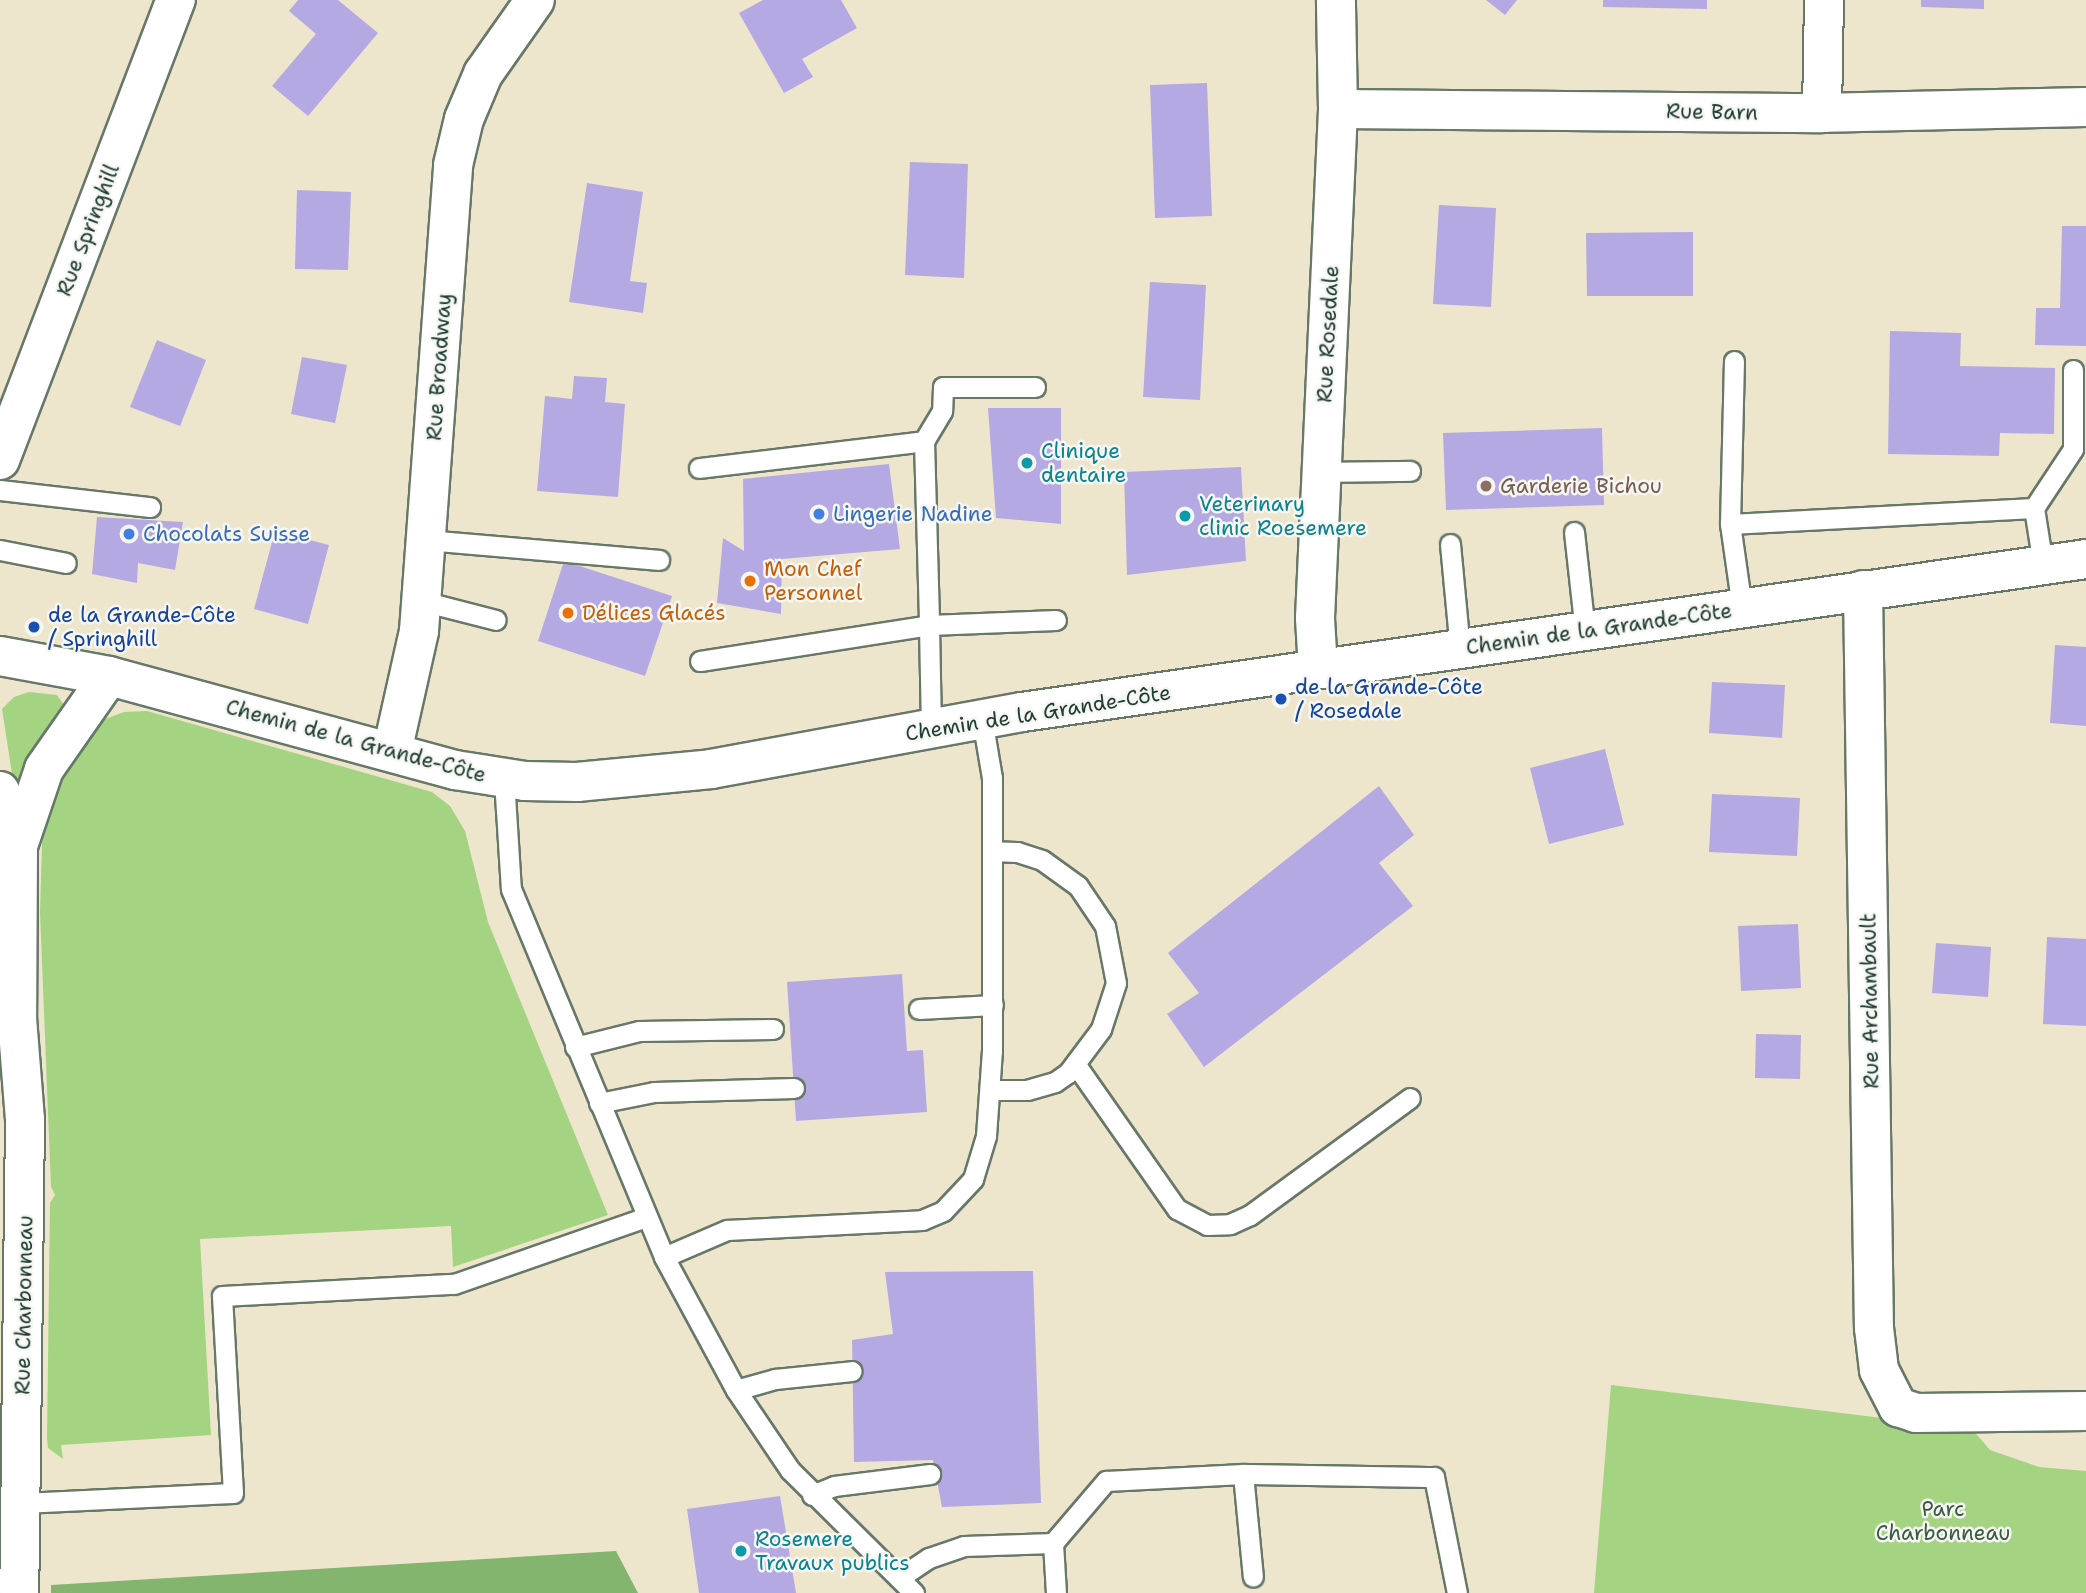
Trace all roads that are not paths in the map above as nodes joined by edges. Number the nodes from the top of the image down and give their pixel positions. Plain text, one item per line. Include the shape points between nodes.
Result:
1 (176, 0) edge
2 (535, 0) edge
3 (1336, 0) edge
4 (1824, 0) edge
5 (2086, 107) edge
6 (1338, 109) junction
7 (1822, 113) junction
8 (1734, 361) dead end
9 (2073, 370) dead end
10 (1035, 387) dead end
11 (924, 441) junction
12 (0, 460) edge
13 (699, 468) dead end
14 (1410, 471) dead end
15 (1322, 472) junction
16 (0, 490) edge
17 (150, 507) dead end
18 (2034, 508) junction
19 (1730, 524) junction
20 (1573, 532) dead end
21 (427, 540) junction
22 (1450, 544) dead end
23 (0, 550) edge
24 (2086, 559) edge
25 (659, 560) dead end
26 (66, 563) dead end
27 (2043, 565) junction
28 (1863, 590) junction
29 (422, 601) junction
30 (1742, 608) junction
31 (496, 620) dead end
32 (1056, 620) dead end
33 (929, 625) junction
34 (1585, 631) junction
35 (1460, 649) junction
36 (0, 656) edge
37 (700, 662) dead end
38 (1318, 669) junction
39 (109, 676) junction
40 (982, 719) junction
41 (931, 729) junction
42 (392, 752) junction
43 (504, 779) junction
44 (0, 791) edge
45 (18, 846) junction
46 (992, 851) junction
47 (0, 964) edge
48 (993, 1005) junction
49 (919, 1009) dead end
50 (17, 1018) junction
51 (773, 1029) dead end
52 (575, 1047) junction
53 (1076, 1065) junction
54 (794, 1087) dead end
55 (990, 1090) junction
56 (1410, 1098) dead end
57 (598, 1103) junction
58 (646, 1217) junction
59 (664, 1257) junction
60 (852, 1371) dead end
61 (736, 1390) junction
62 (2086, 1412) edge
63 (930, 1474) dead end
64 (1243, 1474) junction
65 (812, 1495) junction
66 (21, 1503) junction
67 (1053, 1543) junction
68 (1253, 1577) dead end
69 (899, 1578) junction
70 (19, 1593) edge
71 (914, 1593) edge
72 (1056, 1593) edge
73 (1457, 1593) edge

1 - 12 street, Rue Springhill
2 - 21 street, Rue Broadway via 483,74 458,141
3 - 6 street, Rue Rosedale
4 - 7 street
5 - 7 street, Rue Barn
6 - 7 street, Rue Barn
6 - 15 street, Rue Rosedale
8 - 19 lane
9 - 18 lane via 2073,449
10 - 11 lane via 943,387 942,411
11 - 13 lane
11 - 33 lane
14 - 15 lane
15 - 38 street, Rue Rosedale via 1315,618
16 - 17 lane
18 - 19 lane
18 - 27 lane
19 - 30 lane
20 - 34 lane
21 - 25 lane
21 - 29 street, Rue Broadway
22 - 35 lane
23 - 26 lane
24 - 27 street, Chemin de la Grande-Côte
27 - 28 street, Chemin de la Grande-Côte
28 - 30 street, Chemin de la Grande-Côte
28 - 62 street, Rue Archambault via 1874,1328 1880,1370 1898,1407 1934,1415
29 - 31 lane
29 - 42 street, Rue Broadway via 411,682
30 - 34 street, Chemin de la Grande-Côte
32 - 33 lane
33 - 37 lane
33 - 41 lane
34 - 35 street, Chemin de la Grande-Côte
35 - 38 street, Chemin de la Grande-Côte
36 - 39 street, Chemin de la Grande-Côte
38 - 40 street, Chemin de la Grande-Côte
39 - 42 street, Chemin de la Grande-Côte
39 - 45 street, Rue Charbonneau via 44,769
40 - 41 street, Chemin de la Grande-Côte
40 - 46 lane via 992,779
41 - 43 street, Chemin de la Grande-Côte via 654,777 577,782
42 - 43 street, Chemin de la Grande-Côte
43 - 52 lane via 511,889
44 - 45 street, Rue Charbonneau
45 - 50 street, Rue Charbonneau
46 - 48 lane
46 - 53 lane via 1026,853 1058,867 1087,895 1105,926 1115,968 1114,999 1093,1045
47 - 50 street, Rue Charbonneau
48 - 49 lane
48 - 55 lane
50 - 66 street, Rue Charbonneau via 25,1133
51 - 52 lane via 639,1031
52 - 57 lane
53 - 55 lane via 1044,1086
53 - 56 lane via 1177,1209 1207,1225 1230,1224 1250,1215
54 - 57 lane via 654,1092
55 - 59 lane via 986,1136 973,1179 954,1203 932,1217 727,1230
57 - 58 lane
58 - 59 lane
58 - 66 lane via 454,1284 222,1296 233,1493
59 - 61 lane
60 - 61 lane via 775,1379
61 - 65 lane
63 - 65 lane via 834,1486
64 - 67 lane via 1106,1480
64 - 68 lane
64 - 73 lane via 1434,1477
65 - 69 lane
66 - 70 street, Rue Charbonneau
67 - 69 lane via 964,1546 929,1558
67 - 72 lane
69 - 71 lane

